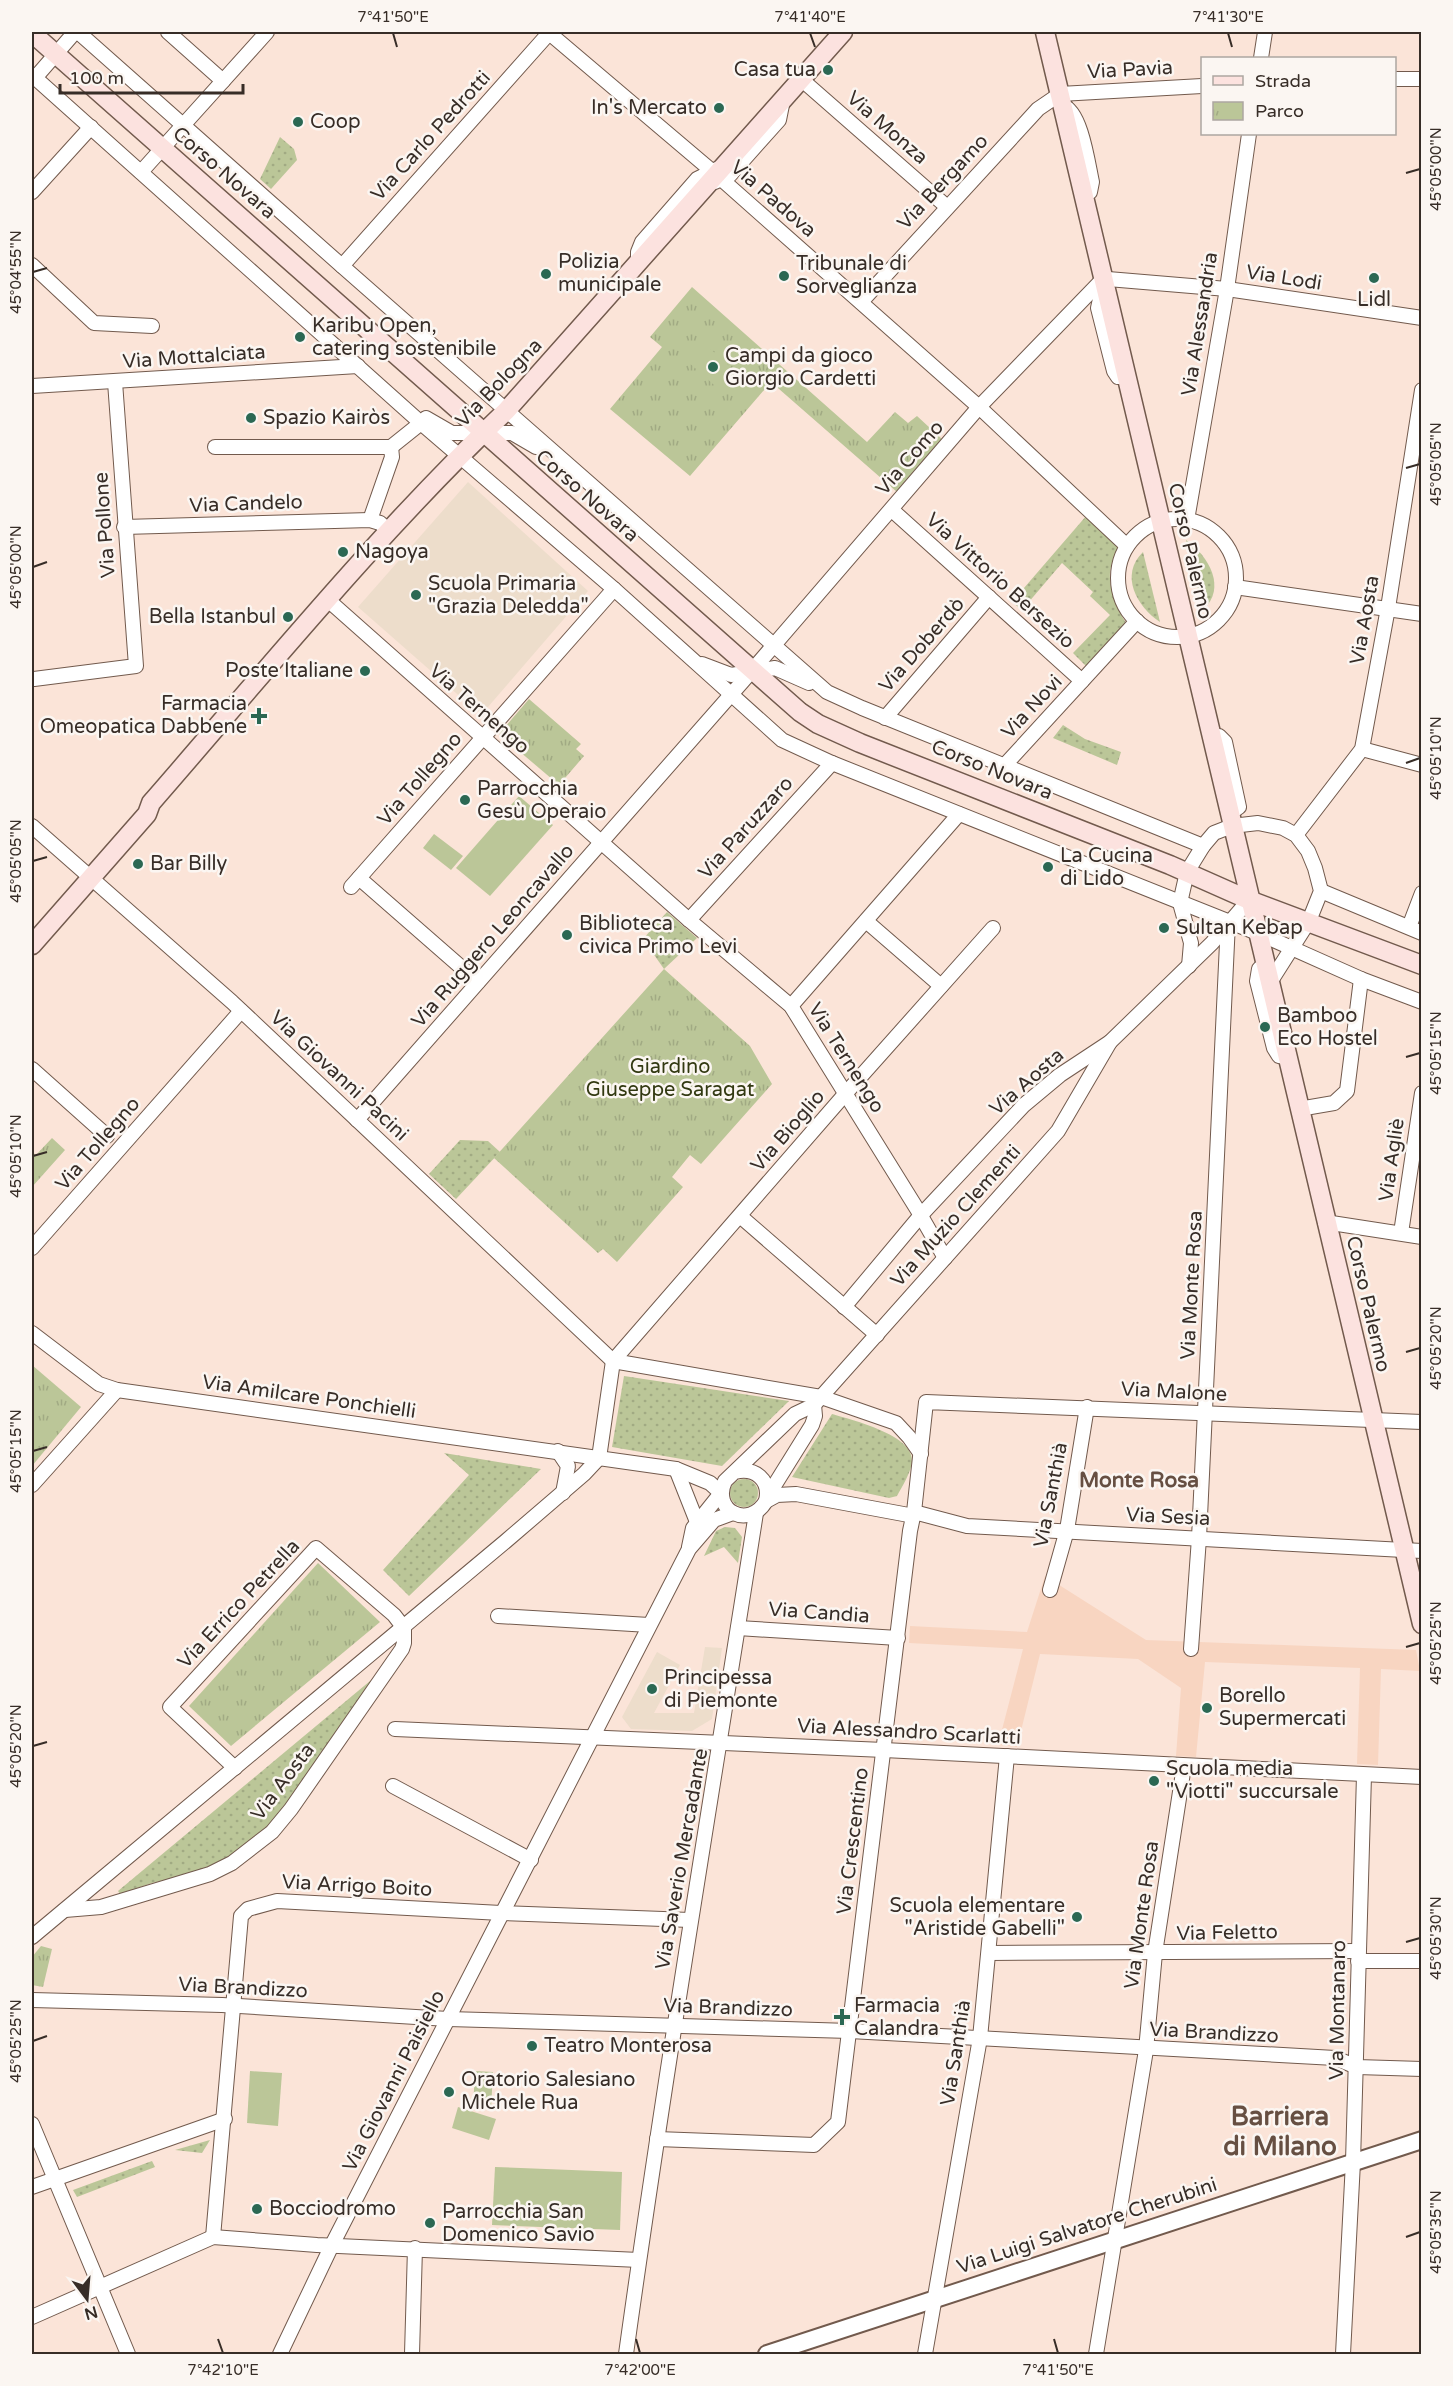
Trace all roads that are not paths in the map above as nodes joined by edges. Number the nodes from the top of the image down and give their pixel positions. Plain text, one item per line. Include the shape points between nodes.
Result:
1 (77, 32) edge
2 (168, 32) edge
3 (267, 32) edge
4 (549, 32) edge
5 (843, 32) edge
6 (1045, 32) edge
7 (1265, 32) edge
8 (32, 33) edge
9 (55, 54) junction
10 (1261, 57) edge
11 (33, 76) edge
12 (801, 79) junction
13 (1396, 79) edge
14 (1422, 79) edge
15 (223, 81) junction
16 (1201, 86) edge
17 (1062, 100) junction
18 (183, 125) junction
19 (91, 127) junction
20 (1249, 135) edge
21 (162, 148) junction
22 (141, 172) junction
23 (719, 177) junction
24 (32, 192) edge
25 (946, 206) junction
26 (32, 266) edge
27 (342, 267) junction
28 (1106, 286) junction
29 (1227, 289) junction
30 (861, 302) junction
31 (1422, 318) edge
32 (152, 326) dead end
33 (358, 366) junction
34 (115, 382) junction
35 (32, 386) edge
36 (1422, 390) edge
37 (398, 402) junction
38 (979, 407) junction
39 (506, 411) junction
40 (421, 423) junction
41 (483, 434) junction
42 (215, 447) dead end
43 (391, 447) junction
44 (460, 454) junction
45 (1416, 456) edge
46 (564, 462) junction
47 (892, 510) junction
48 (370, 520) junction
49 (1187, 520) junction
50 (1160, 521) junction
51 (124, 527) junction
52 (389, 531) junction
53 (1127, 546) junction
54 (1236, 587) junction
55 (614, 589) junction
56 (989, 597) junction
57 (328, 600) junction
58 (1388, 609) junction
59 (1422, 614) edge
60 (1137, 621) junction
61 (1187, 636) junction
62 (774, 646) junction
63 (694, 661) junction
64 (753, 670) junction
65 (34, 679) dead end
66 (1082, 681) junction
67 (827, 692) junction
68 (731, 694) junction
69 (885, 718) junction
70 (482, 738) junction
71 (1362, 749) junction
72 (832, 763) junction
73 (1422, 765) edge
74 (1004, 766) junction
75 (959, 814) junction
76 (1231, 820) junction
77 (32, 826) edge
78 (1296, 835) junction
79 (602, 841) junction
80 (1203, 846) junction
81 (1187, 872) junction
82 (87, 876) junction
83 (1321, 891) junction
84 (1422, 893) edge
85 (1249, 900) junction
86 (1180, 903) junction
87 (689, 920) junction
88 (866, 921) junction
89 (1309, 921) junction
90 (1228, 922) junction
91 (993, 928) dead end
92 (32, 930) edge
93 (1415, 930) edge
94 (1257, 933) junction
95 (32, 945) edge
96 (1292, 947) junction
97 (1264, 964) junction
98 (1422, 965) edge
99 (1189, 966) junction
100 (1360, 979) junction
101 (478, 982) junction
102 (1269, 984) junction
103 (941, 986) junction
104 (1422, 1002) edge
105 (791, 1006) junction
106 (241, 1011) junction
107 (1110, 1042) junction
108 (1286, 1057) junction
109 (32, 1069) edge
110 (846, 1093) junction
111 (1422, 1093) edge
112 (1299, 1109) junction
113 (357, 1120) junction
114 (107, 1136) dead end
115 (921, 1215) junction
116 (740, 1216) junction
117 (1325, 1222) junction
118 (1401, 1233) junction
119 (1422, 1237) edge
120 (32, 1248) edge
121 (945, 1257) junction
122 (844, 1307) junction
123 (32, 1333) edge
124 (877, 1335) junction
125 (613, 1361) junction
126 (117, 1390) junction
127 (818, 1401) junction
128 (926, 1402) joint
129 (1087, 1407) junction
130 (1205, 1412) junction
131 (1372, 1420) junction
132 (1422, 1422) edge
133 (558, 1451) junction
134 (921, 1454) junction
135 (599, 1458) junction
136 (676, 1469) junction
137 (735, 1472) junction
138 (32, 1485) edge
139 (563, 1493) junction
140 (721, 1493) junction
141 (767, 1496) junction
142 (734, 1513) junction
143 (756, 1513) junction
144 (914, 1514) junction
145 (697, 1522) junction
146 (1067, 1530) junction
147 (1199, 1538) junction
148 (689, 1549) junction
149 (1410, 1554) edge
150 (1422, 1577) edge
151 (1050, 1590) dead end
152 (498, 1616) dead end
153 (1422, 1624) edge
154 (650, 1626) junction
155 (404, 1628) junction
156 (738, 1628) junction
157 (898, 1638) junction
158 (1191, 1649) dead end
159 (395, 1729) dead end
160 (592, 1738) junction
161 (721, 1743) junction
162 (884, 1750) junction
163 (1007, 1756) junction
164 (1184, 1766) junction
165 (235, 1768) junction
166 (1364, 1774) junction
167 (1422, 1777) edge
168 (393, 1786) dead end
169 (531, 1860) junction
170 (65, 1910) junction
171 (501, 1913) junction
172 (690, 1920) junction
173 (32, 1937) edge
174 (989, 1953) junction
175 (1155, 1953) junction
176 (1358, 1956) junction
177 (1422, 1960) edge
178 (32, 2000) edge
179 (232, 2006) junction
180 (448, 2019) junction
181 (674, 2026) junction
182 (850, 2031) junction
183 (980, 2038) junction
184 (1146, 2050) junction
185 (1357, 2067) junction
186 (1422, 2069) edge
187 (225, 2119) junction
188 (32, 2124) edge
189 (657, 2139) junction
190 (1422, 2139) edge
191 (1353, 2162) junction
192 (55, 2178) junction
193 (32, 2187) edge
194 (213, 2237) junction
195 (1115, 2239) junction
196 (332, 2245) junction
197 (414, 2248) junction
198 (639, 2260) junction
199 (101, 2287) junction
200 (934, 2298) junction
201 (32, 2317) edge
202 (128, 2355) edge
203 (280, 2355) edge
204 (412, 2355) edge
205 (626, 2355) edge
206 (767, 2355) edge
207 (925, 2355) edge
208 (1095, 2355) edge
209 (1343, 2355) edge

1 - 9 street
1 - 18 street, Corso Novara
2 - 15 street
3 - 15 street
4 - 23 street, Via Padova
4 - 27 street, Via Carlo Pedrotti
5 - 12 main road, Via Bologna
6 - 17 main road, Corso Palermo
7 - 10 street
8 - 9 main road, Corso Novara
9 - 11 street
9 - 21 main road, Corso Novara
11 - 19 street
12 - 23 main road, Via Bologna
12 - 25 street, Via Monza
13 - 14 street
15 - 18 street
16 - 17 street, Via Pavia
17 - 25 street, Via Bergamo via 1038,109
17 - 28 main road, Corso Palermo
18 - 21 street
18 - 27 street, Corso Novara
19 - 22 street
19 - 24 street
20 - 29 street, Via Alessandria
21 - 22 street
21 - 41 main road, Corso Novara
22 - 33 street
23 - 30 street, Via Padova
23 - 39 main road, Via Bologna
25 - 30 street, Via Bergamo
26 - 32 street via 94,323
27 - 39 street, Corso Novara
28 - 29 street, Via Lodi
28 - 38 street, Via Como
28 - 50 main road, Corso Palermo
29 - 31 street, Via Lodi
29 - 49 street, Via Alessandria
30 - 38 street, Via Padova
33 - 34 street, Via Mottalciata
33 - 37 street
34 - 35 street, Via Mottalciata
34 - 51 street, Via Pollone
36 - 45 street, Via Aosta
37 - 40 street
37 - 41 street via 452,433
38 - 47 street, Via Como
38 - 53 street, Via Padova
39 - 41 main road, Via Bologna
39 - 46 street, Corso Novara
40 - 43 street
40 - 44 street
41 - 44 main road, Via Bologna
41 - 46 street via 512,433
41 - 64 main road, Corso Novara
42 - 43 street
43 - 48 street via 392,457
44 - 52 main road, Via Bologna
44 - 55 street
45 - 58 street, Via Aosta
46 - 62 street, Corso Novara
47 - 56 street, Via Vittorio Bersezio
47 - 62 street, Via Como
48 - 51 street, Via Candelo
48 - 52 street
49 - 50 street
49 - 54 street via 1208,527 1226,544 1235,566
50 - 53 street via 1145,528
50 - 61 main road, Corso Palermo
51 - 65 street, Via Pollone via 136,666
52 - 57 main road, Via Bologna
53 - 60 street via 1119,566 1120,593
54 - 58 street
54 - 61 street via 1230,605 1215,623
55 - 63 street
55 - 70 street, Via Tollegno
56 - 66 street, Via Vittorio Bersezio
56 - 69 street, Via Doberdò
57 - 70 street, Via Ternengo
57 - 82 main road, Via Bologna via 151,803 147,814
58 - 59 street
58 - 71 street, Via Aosta
60 - 61 street via 1161,634
60 - 66 street, Via Novi
61 - 76 main road, Corso Palermo
62 - 64 street, Via Como
62 - 67 street, Corso Novara
63 - 64 street via 731,675
63 - 68 street
64 - 67 street via 786,671
64 - 68 street, Via Ruggero Leoncavallo
64 - 81 main road, Corso Novara via 818,724
66 - 74 street, Via Novi
67 - 69 street, Corso Novara
68 - 72 street via 782,740
68 - 79 street, Via Ruggero Leoncavallo
69 - 74 street, Corso Novara
70 - 79 street, Via Ternengo
70 - 101 street, Via Tollegno via 355,882
71 - 73 street
71 - 78 street, Via Aosta
72 - 75 street
72 - 87 street, Via Paruzzaro
74 - 80 street, Corso Novara
75 - 86 street
75 - 88 street
76 - 78 street via 1283,828
76 - 80 street
76 - 85 main road, Corso Palermo
77 - 82 street, Via Giovanni Pacini
78 - 83 street via 1308,851
79 - 87 street, Via Ternengo
79 - 101 street, Via Ruggero Leoncavallo
80 - 81 street
81 - 85 main road, Corso Novara
81 - 86 street
82 - 92 main road, Via Bologna
82 - 95 main road, Via Bologna
82 - 106 street, Via Giovanni Pacini
83 - 89 street
83 - 93 street
84 - 93 street
85 - 89 main road, Corso Novara
85 - 90 street, Via Aosta
85 - 94 main road, Corso Palermo
86 - 90 street
86 - 99 street via 1191,943
87 - 105 street, Via Ternengo
88 - 103 street
88 - 105 street
89 - 96 street
89 - 98 main road, Corso Novara
90 - 94 street
90 - 99 street, Via Aosta
90 - 130 street, Via Monte Rosa
91 - 103 street, Via Bioglio
94 - 96 street
94 - 97 main road, Corso Palermo
96 - 100 street
96 - 102 street
97 - 102 main road, Corso Palermo
97 - 108 street, Corso Palermo via 1257,981 1274,1048 1279,1056
99 - 107 street, Via Aosta
100 - 104 street
100 - 112 street via 1347,1090 1334,1102
101 - 113 street, Via Ruggero Leoncavallo
102 - 108 main road, Corso Palermo
103 - 110 street, Via Bioglio
105 - 110 street, Via Ternengo
106 - 113 street, Via Giovanni Pacini
106 - 120 street, Via Tollegno
107 - 115 street, Via Aosta via 1024,1105
107 - 121 street, Via Muzio Clementi via 1058,1131
108 - 112 main road, Corso Palermo
109 - 114 street
110 - 115 street, Via Ternengo
110 - 116 street, Via Bioglio
111 - 118 street, Via Agliè
112 - 117 main road, Corso Palermo
113 - 125 street, Via Giovanni Pacini
115 - 121 street, Via Ternengo
115 - 122 street, Via Aosta
116 - 122 street
116 - 125 street, Via Bioglio
117 - 118 street
117 - 131 main road, Corso Palermo
118 - 119 street
121 - 124 street, Via Muzio Clementi
122 - 124 street
123 - 126 street, Via Amilcare Ponchielli via 99,1384
124 - 127 street, Via Muzio Clementi
125 - 127 street
125 - 135 street
126 - 133 street, Via Amilcare Ponchielli
126 - 138 street
127 - 134 street via 896,1423
127 - 137 street via 795,1414
127 - 141 street via 812,1425
128 - 129 street, Via Malone
128 - 134 street, Via Crescentino
129 - 130 street, Via Malone
129 - 146 street, Via Santhià
130 - 131 street, Via Malone
130 - 147 street, Via Monte Rosa
131 - 132 street, Via Malone
131 - 149 main road, Corso Palermo
133 - 135 street, Via Amilcare Ponchielli
133 - 139 street via 568,1466
134 - 144 street, Via Crescentino
135 - 136 street, Via Amilcare Ponchielli
135 - 139 street
136 - 140 street, Via Amilcare Ponchielli via 710,1483
136 - 145 street
137 - 140 street via 725,1480
137 - 141 street via 757,1473
139 - 155 street
140 - 142 street via 725,1505
140 - 145 street, Via Giovanni Paisiello
141 - 143 street
141 - 144 street, Via Sesia via 796,1494
142 - 143 street
142 - 148 street, Via Giovanni Paisiello via 714,1521
143 - 156 street, Via Saverio Mercadante
144 - 146 street, Via Sesia via 967,1526
144 - 157 street, Via Crescentino
145 - 148 street, Via Giovanni Paisiello
146 - 147 street, Via Sesia
146 - 151 street, Via Santhià
147 - 149 street, Via Sesia
147 - 158 street, Via Monte Rosa
148 - 154 street, Via Giovanni Paisiello
149 - 150 street
149 - 153 main road, Corso Palermo
152 - 154 street
154 - 160 street, Via Giovanni Paisiello
155 - 165 street
155 - 165 street, Via Errico Petrella via 316,1548 170,1707
155 - 170 street, Via Aosta via 402,1649 384,1676 282,1822 252,1849 196,1879 101,1906
156 - 157 street, Via Candia
156 - 161 street, Via Saverio Mercadante
157 - 162 street, Via Crescentino
159 - 160 street, Via Alessandro Scarlatti
160 - 161 street, Via Alessandro Scarlatti
160 - 169 street, Via Giovanni Paisiello
161 - 162 street, Via Alessandro Scarlatti
161 - 172 street, Via Saverio Mercadante
162 - 163 street, Via Alessandro Scarlatti
162 - 182 street, Via Crescentino
163 - 164 street, Via Alessandro Scarlatti
163 - 174 street, Via Santhià
164 - 166 street, Via Alessandro Scarlatti
164 - 175 street, Via Monte Rosa
165 - 170 street
166 - 167 street, Via Alessandro Scarlatti
166 - 176 street, Via Montanaro
168 - 169 street
169 - 171 street, Via Giovanni Paisiello
170 - 173 street
171 - 172 street, Via Arrigo Boito
171 - 179 street, Via Arrigo Boito via 277,1900 260,1905 241,1916
171 - 180 street, Via Giovanni Paisiello
172 - 181 street, Via Saverio Mercadante
174 - 175 street, Via Feletto
174 - 183 street, Via Santhià
175 - 176 street, Via Feletto
175 - 184 street, Via Monte Rosa
176 - 177 street, Via Feletto
176 - 185 street, Via Montanaro
178 - 179 street, Via Brandizzo
179 - 180 street, Via Brandizzo
179 - 187 street, Via Arrigo Boito
180 - 181 street, Via Brandizzo
180 - 196 street, Via Giovanni Paisiello
181 - 182 street, Via Brandizzo
181 - 189 street, Via Saverio Mercadante
182 - 183 street, Via Brandizzo
182 - 189 street, Via Crescentino via 838,2122 814,2145
183 - 184 street, Via Brandizzo
183 - 200 street, Via Santhià
184 - 185 street, Via Brandizzo via 1335,2058
184 - 195 street, Via Monte Rosa
185 - 186 street, Via Brandizzo
185 - 191 street, Via Montanaro
187 - 192 street
187 - 194 street, Via Arrigo Boito
188 - 192 street
189 - 198 street, Via Saverio Mercadante
190 - 191 street, Via Luigi Salvatore Cherubini
191 - 195 street, Via Luigi Salvatore Cherubini
191 - 209 street, Via Montanaro
192 - 193 street
192 - 199 street
194 - 196 street
194 - 199 street
195 - 200 street, Via Luigi Salvatore Cherubini
195 - 208 street, Via Monte Rosa
196 - 197 street
196 - 203 street, Via Giovanni Paisiello
197 - 198 street
197 - 204 street
198 - 205 street, Via Saverio Mercadante
199 - 201 street
199 - 202 street
200 - 206 street, Via Luigi Salvatore Cherubini
200 - 207 street, Via Santhià

